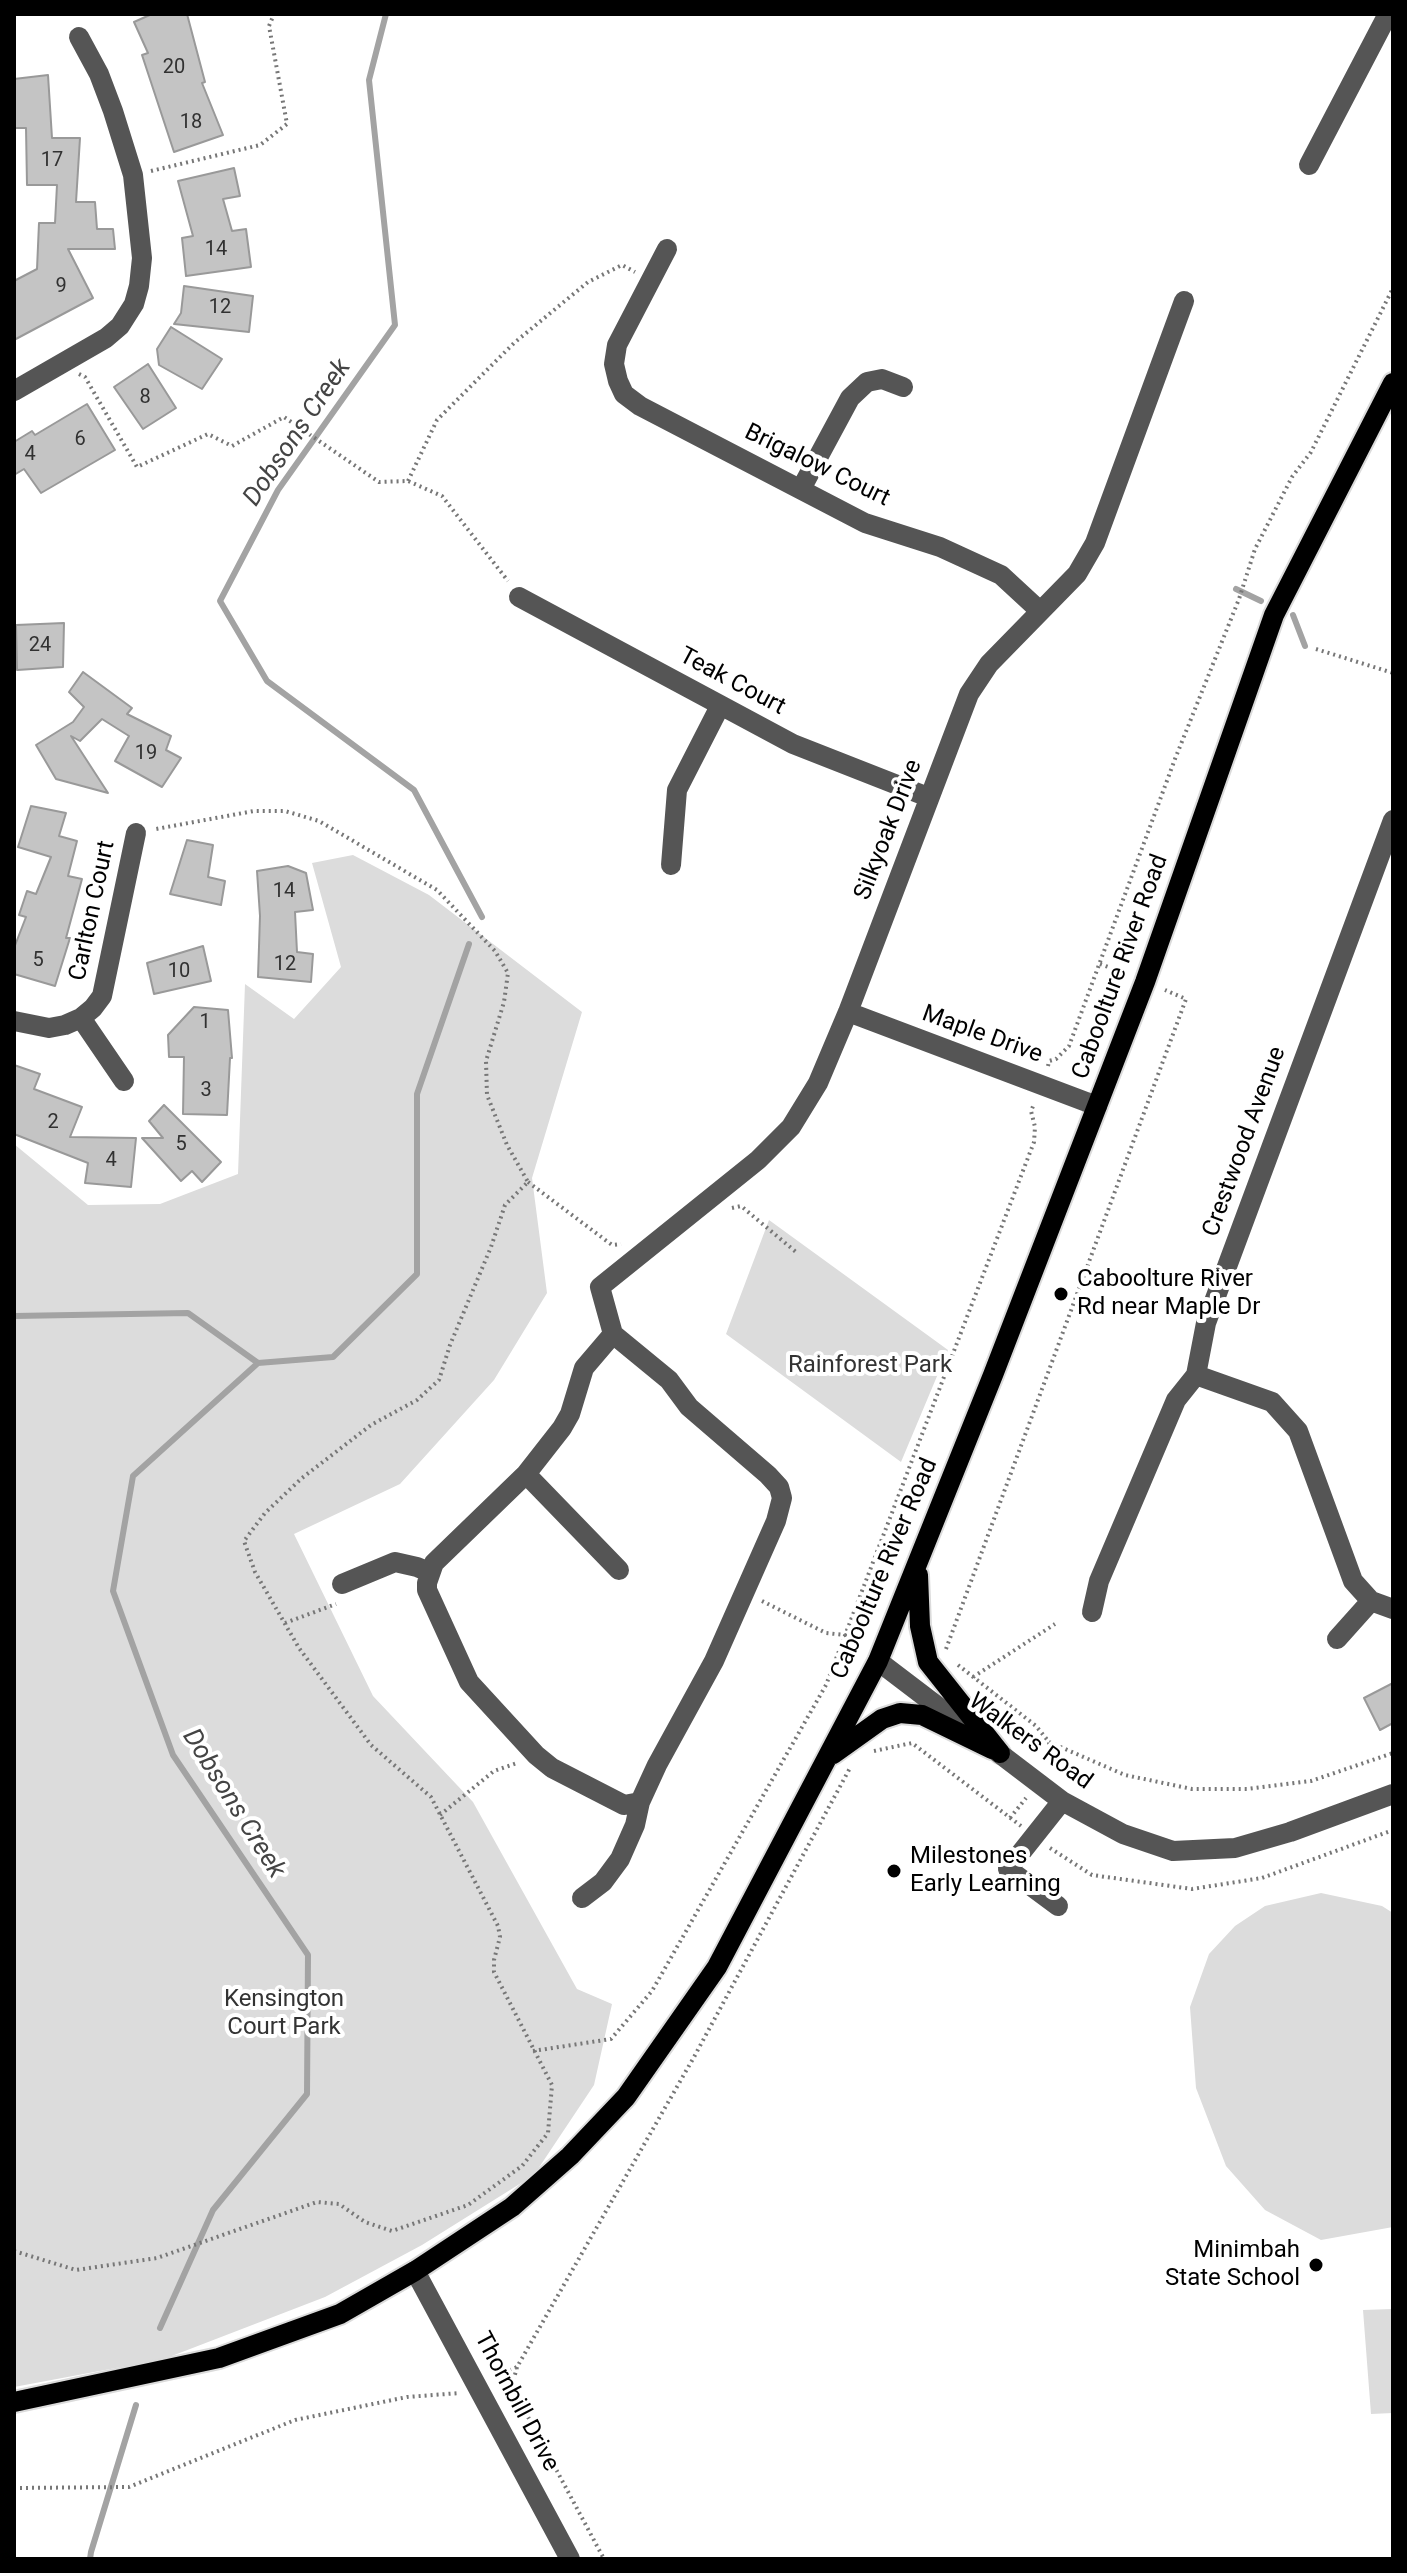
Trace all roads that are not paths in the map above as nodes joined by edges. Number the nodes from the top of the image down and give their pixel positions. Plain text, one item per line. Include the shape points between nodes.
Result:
1 (1388, 14) edge
2 (79, 37) dead end
3 (1309, 165) dead end
4 (667, 249) dead end
5 (1184, 301) dead end
6 (1393, 383) edge
7 (903, 387) dead end
8 (14, 391) edge
9 (801, 489) junction
10 (519, 597) road end
11 (1040, 611) junction
12 (720, 706) junction
13 (928, 797) junction
14 (1393, 820) edge
15 (136, 833) dead end
16 (671, 865) dead end
17 (848, 1012) junction
18 (81, 1018) junction
19 (14, 1021) edge
20 (124, 1081) dead end
21 (1097, 1106) junction
22 (613, 1334) junction
23 (1196, 1375) junction
24 (526, 1474) junction
25 (918, 1565) junction
26 (619, 1570) dead end
27 (429, 1572) junction
28 (342, 1584) dead end
29 (1371, 1601) junction
30 (1393, 1609) edge
31 (1092, 1612) dead end
32 (1337, 1639) dead end
33 (878, 1661) junction
34 (1000, 1753) junction
35 (826, 1760) junction
36 (1393, 1794) edge
37 (1062, 1801) junction
38 (640, 1802) junction
39 (582, 1898) dead end
40 (1058, 1906) dead end
41 (415, 2271) junction
42 (14, 2402) edge
43 (570, 2559) edge

1 - 3 street
2 - 8 street via 99,74 133,175 142,258 134,304 106,338
4 - 9 street, Brigalow Court via 617,345 614,364 624,394
5 - 11 street, Silkyoak Drive via 1095,543 1077,574
6 - 21 main road, Caboolture River Road via 1274,615
7 - 9 street via 882,379 867,382 850,398
9 - 11 street, Brigalow Court via 865,523 940,547 1001,575
10 - 12 street, Teak Court
11 - 13 street, Silkyoak Drive via 989,664 969,694
12 - 13 street, Teak Court via 793,744
12 - 16 street via 677,790
13 - 17 street, Silkyoak Drive
14 - 23 street, Crestwood Avenue via 1206,1323
15 - 18 street, Carlton Court via 107,983
17 - 21 street, Maple Drive
17 - 22 street, Silkyoak Drive via 818,1083 791,1127 758,1160 600,1287
18 - 19 street via 49,1028
18 - 20 street
21 - 25 main road, Caboolture River Road
22 - 24 street via 584,1368 570,1414
22 - 38 street via 768,1475 782,1498 746,1593
23 - 29 street via 1272,1402 1298,1431 1353,1581
23 - 31 street, Crestwood Avenue via 1176,1400 1099,1581
24 - 26 street
24 - 27 street
25 - 33 main road, Caboolture River Road
25 - 34 main road via 920,1626 928,1662
27 - 28 street via 395,1562
27 - 38 street via 427,1590 469,1682 552,1768 624,1805
29 - 30 street
29 - 32 street
33 - 34 street, Walkers Road
33 - 35 main road, Caboolture River Road
34 - 35 main road via 922,1715 900,1713 882,1719
34 - 37 street, Walkers Road
35 - 41 main road, Caboolture River Road via 717,1967 626,2097 512,2207
36 - 37 street, Walkers Road via 1235,1848 1173,1851 1123,1834
37 - 40 street via 1008,1869
38 - 39 street via 620,1859
41 - 42 main road, Caboolture River Road via 340,2314 219,2358
41 - 43 street, Thornbill Drive

